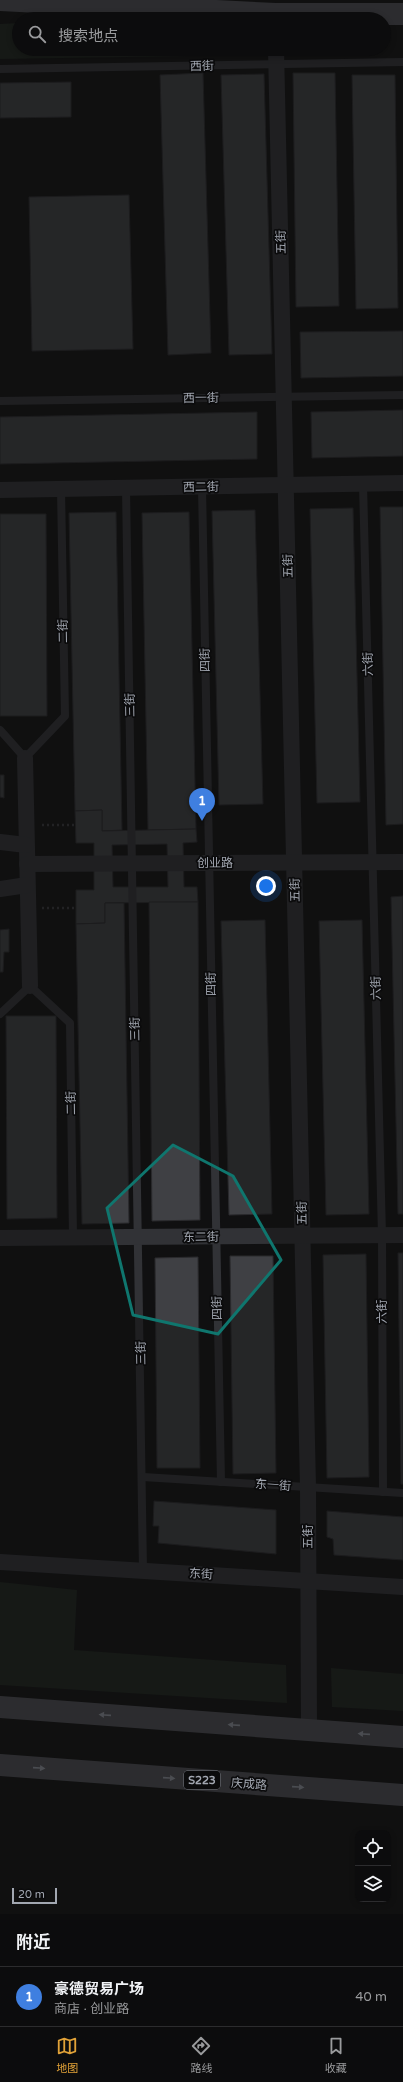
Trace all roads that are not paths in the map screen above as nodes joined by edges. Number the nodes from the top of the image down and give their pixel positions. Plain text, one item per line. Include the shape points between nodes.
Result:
1 (0, 0) edge
2 (206, 12) edge
3 (391, 14) edge
4 (403, 14) edge
5 (276, 57) edge
6 (403, 62) edge
7 (0, 69) edge
8 (403, 395) edge
9 (284, 397) junction
10 (0, 401) edge
11 (403, 483) edge
12 (363, 484) junction
13 (286, 485) junction
14 (202, 487) junction
15 (126, 488) junction
16 (61, 489) junction
17 (0, 490) edge
18 (0, 730) edge
19 (25, 758) junction
20 (0, 842) edge
21 (26, 845) junction
22 (373, 862) junction
23 (403, 862) edge
24 (209, 863) junction
25 (294, 863) junction
26 (27, 864) junction
27 (133, 864) junction
28 (27, 885) junction
29 (0, 889) edge
30 (30, 986) junction
31 (0, 1014) edge
32 (382, 1235) junction
33 (403, 1235) edge
34 (302, 1236) junction
35 (139, 1237) junction
36 (216, 1237) junction
37 (0, 1238) edge
38 (73, 1238) junction
39 (143, 1477) junction
40 (221, 1482) junction
41 (308, 1487) junction
42 (383, 1492) junction
43 (403, 1493) edge
44 (0, 1562) edge
45 (143, 1571) junction
46 (309, 1581) junction
47 (403, 1587) edge
48 (0, 1707) edge
49 (309, 1730) junction
50 (403, 1736) edge
51 (0, 1765) edge
52 (403, 1795) edge

1 - 2 main road
3 - 4 main road
5 - 6 lane, 西街
5 - 7 lane, 西街
5 - 9 street, 五街
8 - 9 lane, 西一街
9 - 10 lane, 西一街
9 - 13 street, 五街
11 - 12 street, 西二街
12 - 13 street, 西二街
12 - 22 lane, 六街
13 - 14 street, 西二街
13 - 25 street, 五街
14 - 15 street, 西二街
14 - 24 lane, 四街
15 - 16 street, 西二街
15 - 27 lane, 三街
16 - 17 street, 西二街
16 - 19 lane, 二街 via 65,716
18 - 19 lane
19 - 21 street
20 - 21 street
21 - 26 street
22 - 23 street, 创业路
22 - 25 street, 创业路
22 - 32 lane, 六街
24 - 25 street, 创业路
24 - 27 street, 创业路
24 - 36 lane, 四街
25 - 34 street, 五街
26 - 27 street, 创业路
26 - 28 street
27 - 35 lane, 三街
28 - 29 street
28 - 30 street
30 - 31 lane
30 - 38 lane, 二街 via 70,1023
32 - 33 street, 东二街
32 - 34 street, 东二街
32 - 42 lane, 六街
34 - 36 street, 东二街
34 - 41 street, 五街
35 - 36 street, 东二街
35 - 38 street, 东二街
35 - 39 lane, 三街
36 - 40 lane, 四街
37 - 38 street, 东二街
39 - 40 lane, 东一街
39 - 45 lane, 三街
40 - 41 lane, 东一街
41 - 42 lane, 东一街
41 - 46 street, 五街
42 - 43 lane, 东一街
44 - 45 street, 东街
45 - 46 street, 东街
46 - 47 street, 东街
46 - 49 street, 五街
49 -> 48 main road
50 -> 49 main road
51 -> 52 main road, 庆成路 / S223

